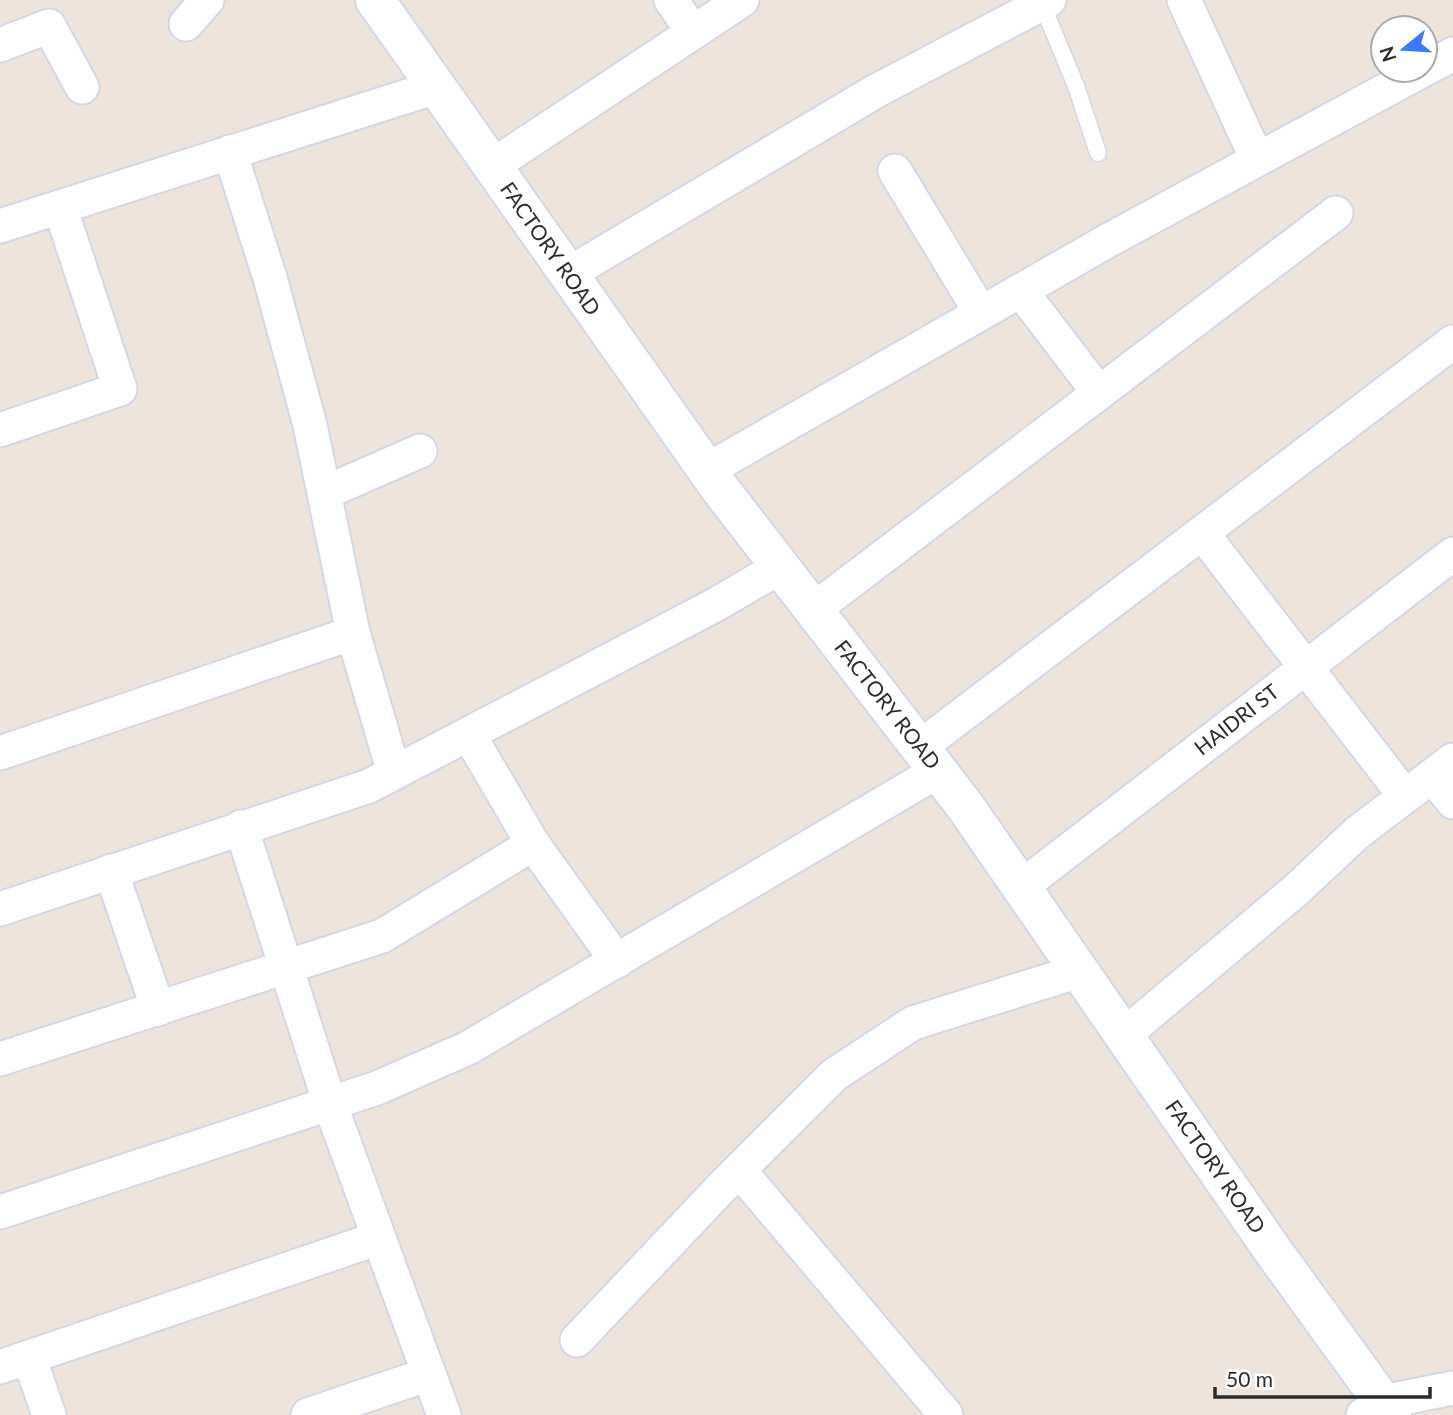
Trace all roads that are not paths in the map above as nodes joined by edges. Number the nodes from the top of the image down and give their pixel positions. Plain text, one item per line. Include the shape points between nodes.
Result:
1 (375, 0) edge
2 (671, 0) edge
3 (742, 0) edge
4 (1184, 0) edge
5 (1045, 2) edge
6 (693, 32) junction
7 (0, 45) edge
8 (1396, 84) edge
9 (82, 87) dead end
10 (436, 87) junction
11 (230, 152) junction
12 (1098, 153) dead end
13 (1257, 159) junction
14 (492, 166) junction
15 (895, 171) dead end
16 (60, 207) junction
17 (1336, 213) dead end
18 (0, 226) edge
19 (568, 274) junction
20 (1021, 291) junction
21 (981, 313) junction
22 (1453, 342) edge
23 (1099, 393) junction
24 (0, 430) edge
25 (420, 451) dead end
26 (707, 470) junction
27 (324, 493) junction
28 (1202, 533) junction
29 (1453, 554) edge
30 (780, 567) junction
31 (813, 610) junction
32 (354, 633) junction
33 (1306, 667) junction
34 (469, 735) junction
35 (0, 752) edge
36 (929, 759) junction
37 (1442, 768) edge
38 (394, 773) junction
39 (1405, 796) junction
40 (1453, 802) edge
41 (241, 827) junction
42 (533, 844) junction
43 (111, 871) junction
44 (1021, 887) junction
45 (0, 909) edge
46 (617, 961) junction
47 (287, 968) junction
48 (1079, 971) junction
49 (158, 1009) junction
50 (1124, 1035) junction
51 (0, 1059) edge
52 (330, 1104) junction
53 (738, 1170) junction
54 (0, 1212) edge
55 (379, 1238) junction
56 (577, 1340) dead end
57 (15, 1362) edge
58 (429, 1374) junction
59 (1453, 1388) edge
60 (1379, 1411) edge
61 (49, 1415) edge
62 (308, 1415) edge
63 (444, 1415) edge
64 (946, 1415) edge

1 - 10 main road, FACTORY ROAD
2 - 6 street
3 - 6 street
4 - 13 street
5 - 12 lane
5 - 19 street via 876,91
6 - 14 street
7 - 9 street via 49,26
8 - 13 street
10 - 11 street
10 - 14 main road, FACTORY ROAD
11 - 16 street
11 - 27 street via 274,291
13 - 20 street
14 - 19 main road, FACTORY ROAD
15 - 21 street
16 - 18 street
16 - 24 street via 120,389
17 - 23 street
19 - 26 main road, FACTORY ROAD
20 - 21 street
20 - 23 street
21 - 26 street
22 - 28 street
23 - 31 street
25 - 27 street
26 - 30 main road, FACTORY ROAD
27 - 32 street
28 - 33 street
28 - 36 street
29 - 33 street, HAIDRI ST
30 - 31 main road, FACTORY ROAD
30 - 34 street
31 - 36 main road, FACTORY ROAD
32 - 35 street
32 - 38 street
33 - 39 street
33 - 44 street, HAIDRI ST
34 - 38 street
34 - 42 street
36 - 44 main road, FACTORY ROAD
36 - 46 street
37 - 39 street
37 - 40 street
38 - 41 street via 369,786
39 - 50 street
41 - 43 street
41 - 47 street
42 - 46 street
42 - 47 street via 382,936
43 - 45 street
43 - 49 street
44 - 48 main road, FACTORY ROAD
46 - 52 street via 468,1048
47 - 49 street
47 - 52 street
48 - 50 main road, FACTORY ROAD
48 - 53 street via 914,1023 834,1075
49 - 51 street
50 - 60 main road, FACTORY ROAD
52 - 54 street
52 - 55 street
53 - 56 street
53 - 64 street
55 - 57 street
55 - 58 street
57 - 61 street
58 - 62 street
58 - 63 street
59 - 60 street

